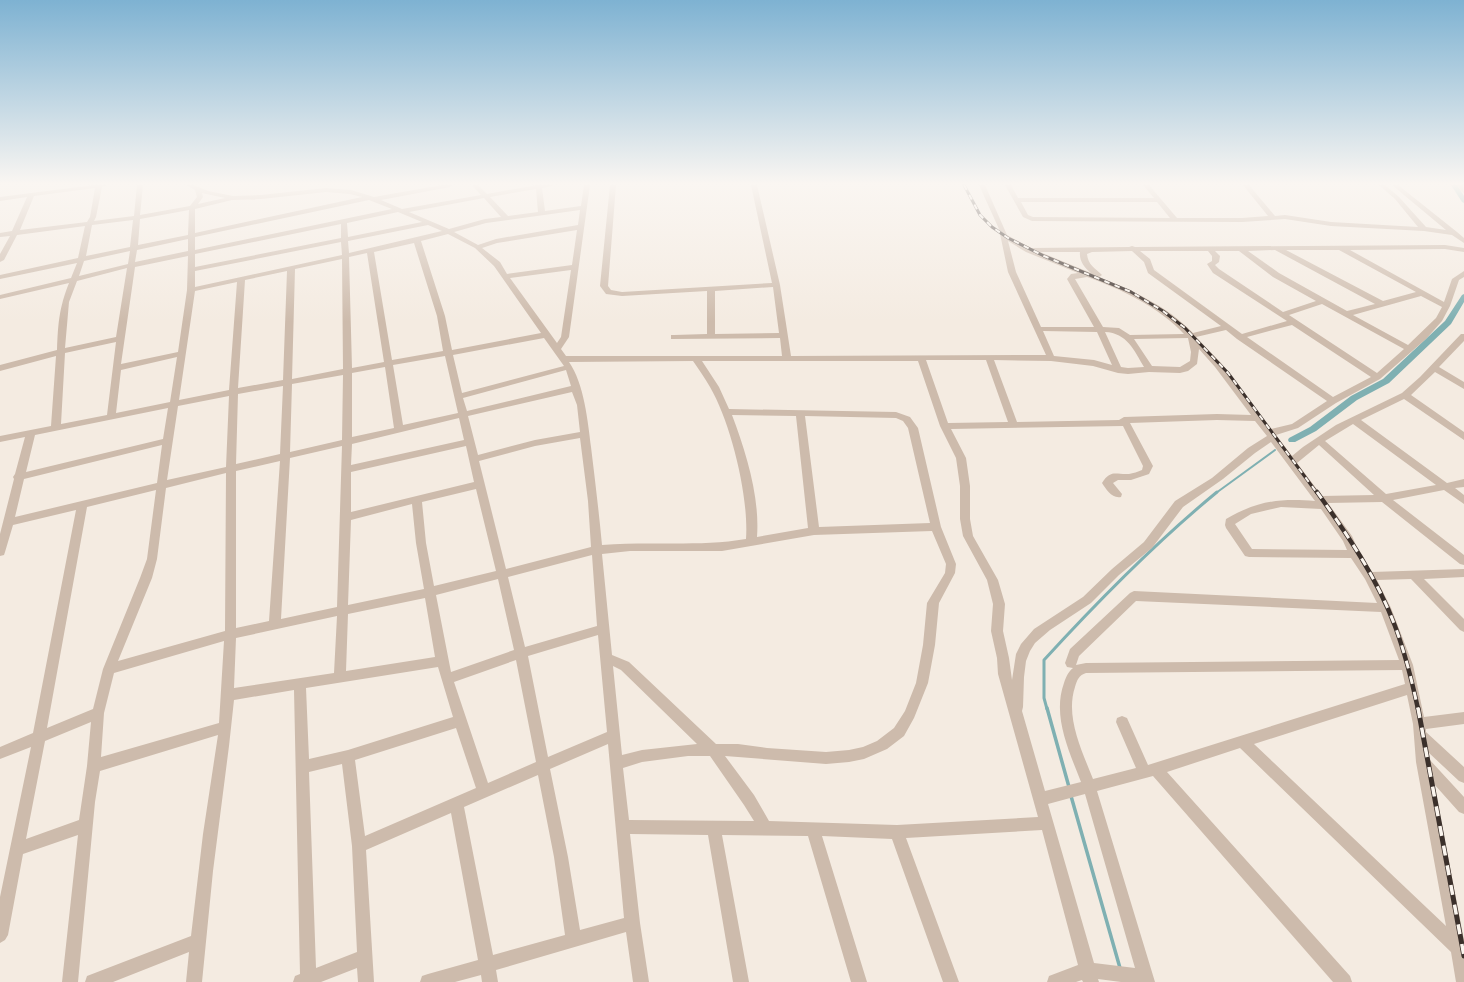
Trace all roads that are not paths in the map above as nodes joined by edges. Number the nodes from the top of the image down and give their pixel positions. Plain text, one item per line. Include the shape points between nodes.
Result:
1 (15, 231) edge
2 (31, 231) edge
3 (88, 231) edge
4 (135, 231) edge
5 (193, 231) edge
6 (209, 231) edge
7 (297, 231) edge
8 (344, 231) edge
9 (389, 231) edge
10 (447, 231) edge
11 (454, 231) edge
12 (558, 231) edge
13 (580, 231) edge
14 (609, 231) edge
15 (764, 231) edge
16 (1002, 231) edge
17 (1438, 231) edge
18 (1452, 231) edge
19 (450, 232) junction
20 (1455, 233) junction
21 (14, 234) junction
22 (193, 234) junction
23 (0, 236) edge
24 (1004, 236) junction
25 (344, 240) junction
26 (418, 240) junction
27 (1464, 241) edge
28 (134, 247) junction
29 (477, 247) junction
30 (1339, 247) junction
31 (1092, 248) junction
32 (1132, 248) junction
33 (1208, 248) junction
34 (1240, 248) junction
35 (1276, 248) junction
36 (370, 250) junction
37 (1029, 250) junction
38 (1464, 250) edge
39 (192, 253) junction
40 (345, 256) junction
41 (82, 258) junction
42 (0, 260) edge
43 (132, 265) junction
44 (575, 266) junction
45 (291, 268) junction
46 (191, 270) junction
47 (1464, 273) edge
48 (1088, 275) junction
49 (506, 276) junction
50 (0, 277) edge
51 (241, 279) junction
52 (74, 280) junction
53 (1110, 283) junction
54 (776, 285) junction
55 (711, 289) junction
56 (191, 290) junction
57 (1422, 293) junction
58 (0, 297) edge
59 (1322, 301) junction
60 (1382, 304) junction
61 (1446, 306) junction
62 (1346, 314) junction
63 (1282, 315) junction
64 (1292, 322) junction
65 (1227, 327) junction
66 (1038, 329) junction
67 (1100, 330) junction
68 (546, 335) junction
69 (784, 335) junction
70 (711, 336) junction
71 (1192, 336) junction
72 (1240, 336) junction
73 (1464, 336) edge
74 (674, 337) dead end
75 (1128, 337) junction
76 (120, 340) junction
77 (557, 349) junction
78 (1409, 349) junction
79 (60, 352) junction
80 (448, 352) junction
81 (182, 354) junction
82 (787, 358) junction
83 (921, 358) junction
84 (989, 358) junction
85 (1051, 358) junction
86 (696, 359) junction
87 (566, 363) junction
88 (387, 364) junction
89 (0, 368) edge
90 (117, 368) junction
91 (1148, 368) junction
92 (1434, 368) junction
93 (1118, 370) junction
94 (347, 371) junction
95 (1377, 377) junction
96 (287, 382) junction
97 (1464, 386) edge
98 (576, 388) junction
99 (233, 392) junction
100 (1405, 395) junction
101 (460, 396) junction
102 (1333, 401) junction
103 (174, 403) junction
104 (726, 412) junction
105 (463, 414) junction
106 (800, 414) junction
107 (111, 416) junction
108 (1258, 418) junction
109 (1354, 420) junction
110 (1126, 423) junction
111 (1014, 425) junction
112 (945, 426) junction
113 (56, 427) junction
114 (399, 429) junction
115 (31, 433) junction
116 (584, 434) junction
117 (1271, 435) junction
118 (1464, 437) edge
119 (0, 439) edge
120 (167, 441) junction
121 (1320, 441) junction
122 (347, 442) junction
123 (470, 442) junction
124 (285, 456) junction
125 (475, 459) junction
126 (1291, 462) junction
127 (231, 468) junction
128 (346, 470) junction
129 (18, 477) junction
130 (1464, 483) edge
131 (480, 484) junction
132 (162, 485) junction
133 (1445, 486) junction
134 (1117, 494) dead end
135 (1384, 498) junction
136 (417, 500) junction
137 (1464, 500) edge
138 (1322, 503) junction
139 (82, 504) junction
140 (347, 517) junction
141 (9, 522) junction
142 (936, 527) junction
143 (814, 531) junction
144 (751, 542) junction
145 (0, 550) edge
146 (597, 550) junction
147 (1354, 554) junction
148 (1463, 558) edge
149 (1464, 573) edge
150 (503, 574) junction
151 (1413, 574) junction
152 (1369, 576) junction
153 (430, 592) junction
154 (1386, 608) junction
155 (342, 610) junction
156 (275, 624) junction
157 (1464, 627) edge
158 (603, 630) junction
159 (231, 634) junction
160 (521, 652) junction
161 (606, 658) junction
162 (442, 661) junction
163 (1071, 662) dead end
164 (1407, 665) junction
165 (109, 669) junction
166 (340, 677) junction
167 (447, 679) junction
168 (300, 684) junction
169 (1411, 688) junction
170 (228, 695) junction
171 (98, 713) junction
172 (1017, 715) junction
173 (1464, 718) edge
174 (460, 721) junction
175 (1122, 722) dead end
176 (225, 727) junction
177 (1420, 730) junction
178 (614, 735) junction
179 (39, 737) junction
180 (1242, 741) junction
181 (713, 750) junction
182 (0, 753) edge
183 (348, 756) junction
184 (1423, 762) junction
185 (616, 763) junction
186 (94, 766) junction
187 (543, 766) junction
188 (302, 767) junction
189 (1150, 770) junction
190 (1464, 776) edge
191 (1086, 787) junction
192 (484, 792) junction
193 (1046, 797) junction
194 (456, 804) junction
195 (1464, 808) edge
196 (1047, 823) junction
197 (86, 825) junction
198 (623, 827) junction
199 (714, 829) junction
200 (766, 829) junction
201 (813, 829) junction
202 (897, 832) junction
203 (359, 846) junction
204 (17, 849) junction
205 (632, 923) junction
206 (0, 935) edge
207 (574, 940) junction
208 (197, 941) junction
209 (1461, 944) edge
210 (365, 956) junction
211 (488, 965) junction
212 (1091, 974) edge
213 (1142, 978) edge
214 (305, 980) edge
215 (1464, 981) edge
216 (70, 982) edge
217 (93, 982) edge
218 (194, 982) edge
219 (366, 982) edge
220 (428, 982) edge
221 (490, 982) edge
222 (641, 982) edge
223 (741, 982) edge
224 (859, 982) edge
225 (951, 982) edge
226 (1055, 982) edge
227 (1344, 982) edge

1 - 21 street
2 - 21 street
3 - 41 street
4 - 28 street
5 - 22 street
6 - 22 street
7 - 39 street
8 - 25 street
9 - 25 street
10 - 19 street
11 - 19 street
12 - 29 street via 496,241
13 - 44 street
14 - 55 street via 604,286 612,294
15 - 54 street
16 - 24 street
17 - 20 street
18 - 20 street
19 - 26 street
19 - 29 street
20 - 27 street
21 - 23 street
21 - 42 street
22 - 28 street
22 - 39 street
24 - 37 street
24 - 66 street via 1012,272
25 - 40 street
25 - 46 street
26 - 36 street
26 - 80 street via 441,316
28 - 41 street
28 - 43 street
29 - 49 street via 492,259
30 - 35 street
30 - 38 street via 1445,247
30 - 57 street
31 - 32 street
31 - 37 street
31 - 53 street via 1083,253 1085,262
32 - 33 street
32 - 65 street via 1147,261 1152,271
33 - 34 street
33 - 63 street via 1216,256 1212,264 1216,271
34 - 35 street
34 - 59 street via 1276,275
35 - 60 street
36 - 40 street
36 - 88 street
37 - 48 street
39 - 43 street
39 - 46 street
40 - 45 street
40 - 94 street
41 - 50 street
41 - 52 street
43 - 52 street
43 - 76 street
44 - 49 street
44 - 77 street via 565,337
45 - 51 street
45 - 96 street
46 - 56 street
47 - 61 street via 1456,279
48 - 53 street
48 - 67 street via 1074,276 1071,279
49 - 68 street
51 - 56 street
51 - 99 street
52 - 58 street
52 - 79 street via 63,313
53 - 71 street via 1160,310
54 - 55 street
54 - 69 street
55 - 70 street
56 - 81 street
57 - 60 street
57 - 61 street
59 - 62 street
59 - 63 street
60 - 62 street
61 - 78 street via 1439,319
62 - 78 street
63 - 64 street
64 - 72 street
64 - 95 street
65 - 71 street
65 - 72 street
66 - 67 street
66 - 85 street
67 - 75 street via 1116,330
67 - 93 street
68 - 77 street
68 - 80 street
69 - 70 street
69 - 82 street
70 - 74 street
71 - 75 street
71 - 91 street via 1195,357 1191,366 1180,370
71 - 108 street via 1218,365
72 - 102 street
73 - 92 street
75 - 91 street
76 - 79 street
76 - 90 street
77 - 87 street
78 - 95 street
79 - 89 street
79 - 113 street
80 - 88 street
80 - 101 street
81 - 90 street
81 - 103 street
82 - 83 street
82 - 86 street
83 - 84 street
83 - 112 street
84 - 85 street
84 - 111 street
85 - 93 street via 1094,363
86 - 87 street
86 - 104 street via 715,388
87 - 98 street
87 - 101 street
88 - 94 street
88 - 114 street
90 - 107 street
91 - 93 street via 1136,371
92 - 97 street
92 - 100 street
94 - 96 street
94 - 122 street
95 - 102 street
96 - 99 street
96 - 124 street
98 - 105 street
98 - 116 street via 581,405
99 - 103 street
99 - 127 street
100 - 109 street
100 - 118 street
101 - 105 street
102 - 117 street via 1295,426
103 - 107 street
103 - 120 street
104 - 106 street
104 - 144 street via 742,466 752,513
105 - 114 street
105 - 123 street
106 - 142 street via 904,416 913,428
106 - 143 street
107 - 113 street
108 - 110 street via 1124,420
108 - 117 street
109 - 121 street
109 - 133 street
110 - 111 street
110 - 134 street via 1148,466 1146,472 1138,476 1124,479 1116,476 1107,483
111 - 112 street
112 - 172 street via 961,458 964,470 968,536 992,580 999,604 997,631 1008,692
113 - 115 street
114 - 122 street
115 - 119 street
115 - 129 street
116 - 125 street via 535,443
116 - 146 street
117 - 126 street
117 - 172 street via 1219,477 1180,504 1152,541 1119,568 1088,599 1047,625 1033,638 1024,648 1019,669 1016,689
120 - 129 street
120 - 132 street
121 - 126 street
121 - 135 street
122 - 124 street
122 - 128 street
123 - 125 street
123 - 128 street
124 - 127 street
124 - 156 street
125 - 131 street
126 - 138 street
127 - 132 street
127 - 159 street
128 - 140 street
129 - 141 street
130 - 133 street
131 - 136 street
131 - 150 street
132 - 139 street
132 - 165 street via 149,571
133 - 135 street
133 - 137 street
135 - 138 street
135 - 148 street
136 - 140 street
136 - 153 street via 421,543
138 - 147 street via 1348,539
138 - 147 street via 1281,503 1248,511 1230,522 1230,525 1249,553
139 - 141 street
139 - 179 street
140 - 155 street
141 - 145 street
142 - 143 street
142 - 181 street via 948,556 950,573 934,603 922,683 910,714 899,732 882,745 864,753 826,758
143 - 144 street
144 - 146 street via 722,547 630,547
146 - 150 street
146 - 158 street
147 - 152 street
149 - 151 street
150 - 153 street
150 - 160 street
151 - 152 street
151 - 157 street
152 - 154 street
153 - 155 street
153 - 162 street
154 - 163 street via 1134,596 1074,653
154 - 164 street
155 - 156 street
155 - 166 street
156 - 159 street
158 - 160 street
158 - 161 street
159 - 165 street
159 - 170 street
160 - 167 street
160 - 187 street
161 - 178 street
161 - 181 street via 625,666
162 - 166 street
162 - 167 street
164 - 169 street
164 - 191 street via 1080,669 1073,675 1066,695 1067,717
165 - 171 street
166 - 168 street
167 - 174 street
168 - 170 street
168 - 188 street
169 - 177 street
169 - 180 street
170 - 176 street
171 - 179 street
171 - 186 street
172 - 193 street
173 - 177 street
174 - 183 street
174 - 192 street
175 - 189 street
176 - 186 street
176 - 208 street
177 - 184 street
177 - 190 street
178 - 185 street
178 - 187 street
179 - 182 street
179 - 204 street
180 - 189 street
180 - 209 street
181 - 185 street via 664,752
181 - 200 street via 749,800
183 - 188 street
183 - 203 street
184 - 195 street
184 - 209 street via 1453,922
185 - 198 street
186 - 197 street
187 - 192 street
187 - 207 street
188 - 214 street
189 - 191 street
189 - 227 street
191 - 193 street
191 - 213 street
192 - 194 street
193 - 196 street
194 - 203 street
194 - 211 street
196 - 202 street
196 - 212 street
197 - 204 street
197 - 216 street
198 - 199 street
198 - 205 street
199 - 200 street
199 - 223 street
200 - 201 street
201 - 202 street
201 - 224 street
202 - 225 street
203 - 210 street
204 - 206 street
205 - 207 street
205 - 222 street
207 - 211 street
208 - 217 street
208 - 218 street
209 - 215 street
210 - 214 street
210 - 219 street
211 - 220 street
211 - 221 street
212 - 213 street
212 - 226 street

